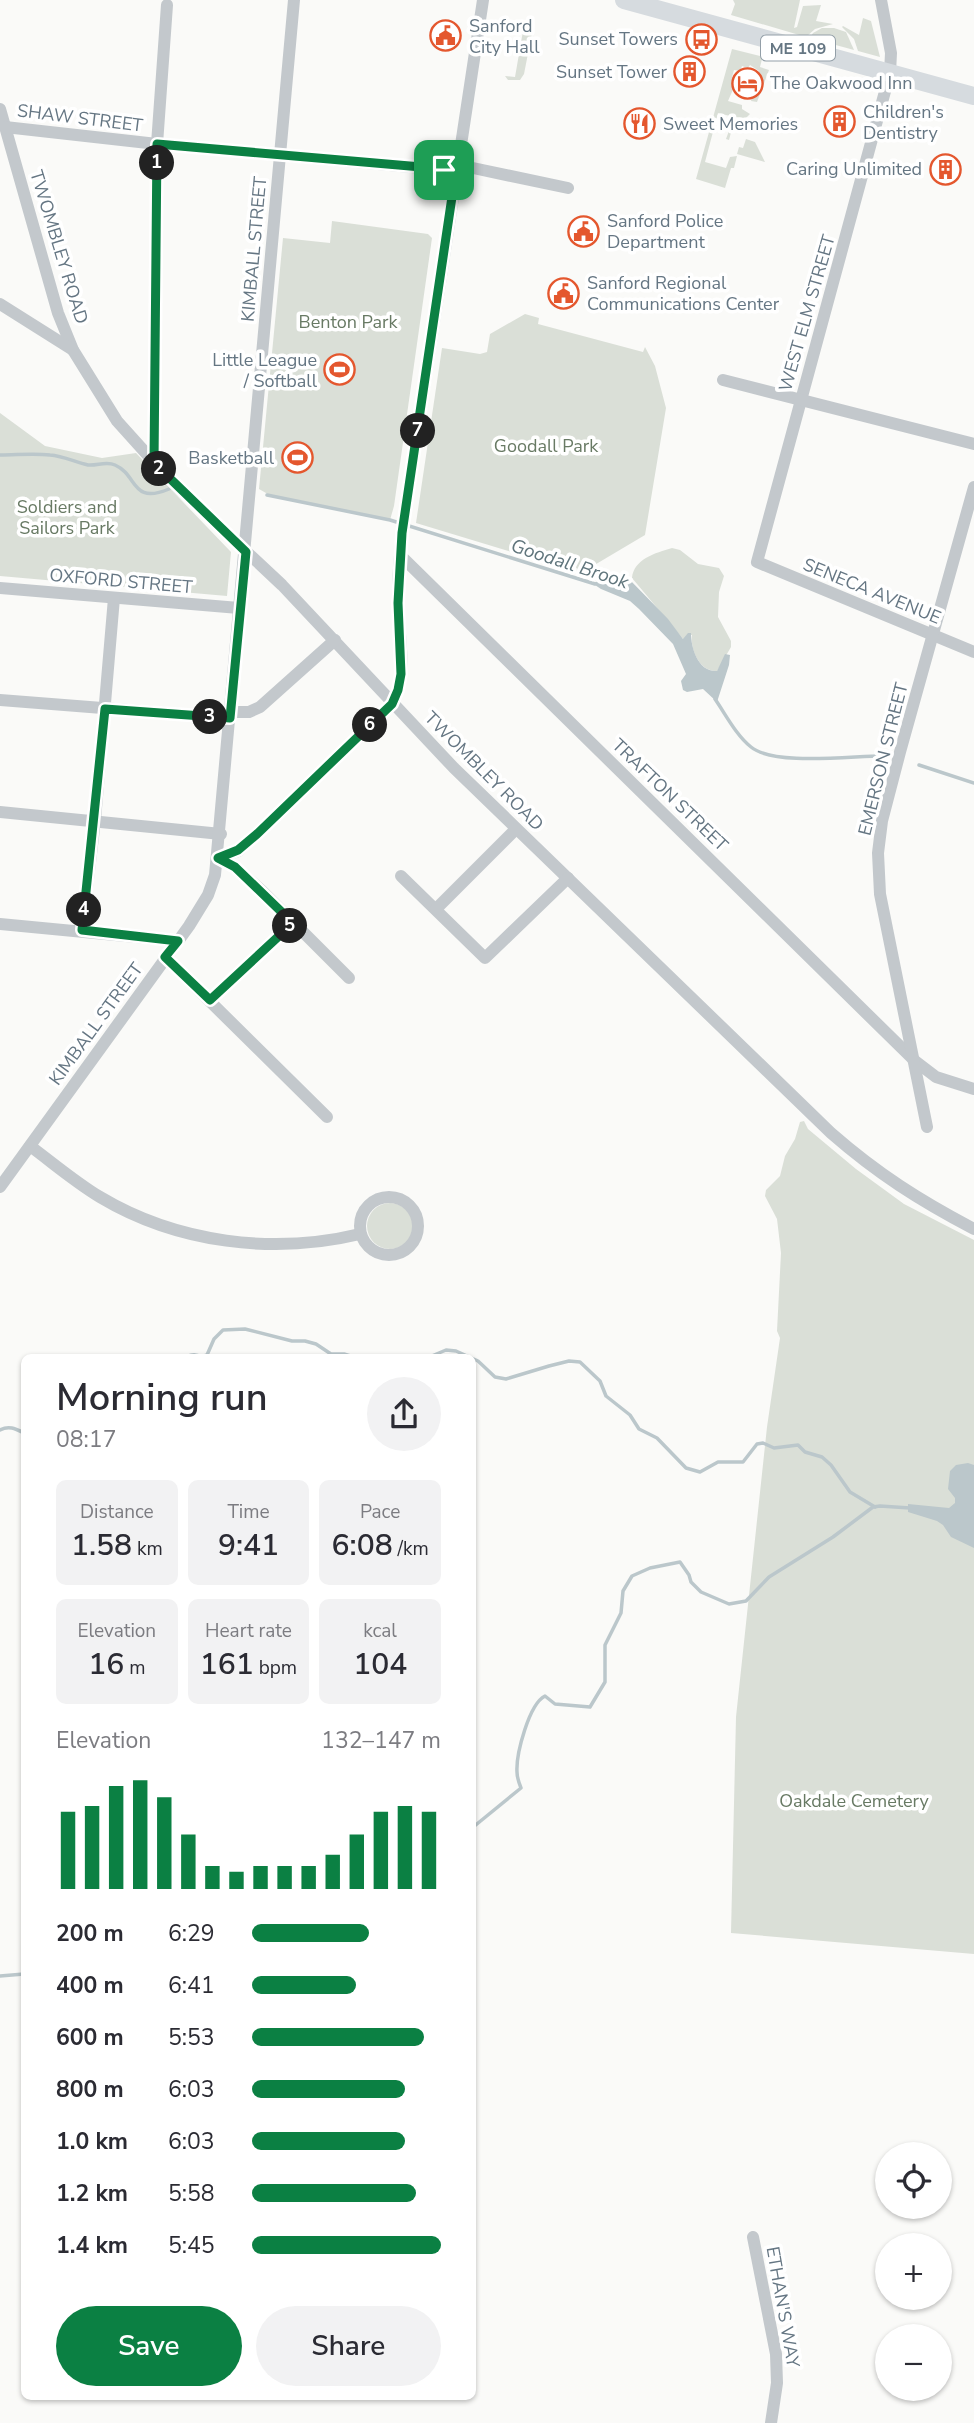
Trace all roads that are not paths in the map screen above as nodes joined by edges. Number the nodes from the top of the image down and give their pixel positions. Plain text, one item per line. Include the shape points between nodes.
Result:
1 (294, 0) edge
2 (483, 0) edge
3 (624, 0) edge
4 (881, 0) edge
5 (167, 5) dead end
6 (890, 73) junction
7 (974, 96) edge
8 (0, 109) edge
9 (5, 127) junction
10 (157, 144) junction
11 (279, 155) junction
12 (456, 170) junction
13 (568, 188) dead end
14 (0, 304) edge
15 (73, 350) junction
16 (723, 380) dead end
17 (801, 398) junction
18 (974, 444) edge
19 (154, 463) junction
20 (974, 487) edge
21 (246, 552) junction
22 (400, 555) junction
23 (757, 562) joint
24 (0, 588) edge
25 (114, 598) junction
26 (239, 608) junction
27 (933, 635) junction
28 (335, 640) junction
29 (974, 652) edge
30 (0, 700) edge
31 (392, 704) junction
32 (105, 709) junction
33 (230, 715) junction
34 (0, 812) edge
35 (95, 820) junction
36 (516, 829) junction
37 (221, 834) junction
38 (218, 858) junction
39 (401, 876) dead end
40 (568, 878) junction
41 (436, 909) junction
42 (293, 923) junction
43 (0, 925) edge
44 (82, 930) junction
45 (178, 941) junction
46 (165, 957) junction
47 (349, 978) dead end
48 (210, 1000) junction
49 (915, 1061) junction
50 (974, 1089) edge
51 (327, 1117) dead end
52 (927, 1127) dead end
53 (30, 1146) junction
54 (0, 1188) edge
55 (974, 1229) edge
56 (360, 1234) junction
57 (753, 2237) dead end
58 (771, 2423) edge

1 - 11 street, KIMBALL STREET
2 - 12 street
3 - 6 highway, ME 109
4 - 6 street, WEST ELM STREET
5 - 10 street
6 - 7 highway, ME 109
6 - 17 street, WEST ELM STREET
8 - 9 street, TWOMBLEY ROAD
9 - 10 street, SHAW STREET
9 - 15 street, TWOMBLEY ROAD via 54,300
10 - 11 street, SHAW STREET
10 - 19 street
11 - 12 street, SHAW STREET
11 - 21 street, KIMBALL STREET
12 - 13 street, SHAW STREET via 473,168
12 - 22 street
14 - 15 street
15 - 19 street, TWOMBLEY ROAD via 117,421
16 - 17 street
17 - 18 street
17 - 23 street, WEST ELM STREET
19 - 21 street, TWOMBLEY ROAD
20 - 27 street, EMERSON STREET
21 - 26 street, KIMBALL STREET
21 - 28 street, TWOMBLEY ROAD
22 - 31 street via 401,674
22 - 49 street, TRAFTON STREET
23 - 27 street, SENECA AVENUE
24 - 25 street, OXFORD STREET
25 - 26 street, OXFORD STREET
25 - 32 street
26 - 33 street, KIMBALL STREET
27 - 29 street, SENECA AVENUE
27 - 49 street, EMERSON STREET via 878,853 880,894
28 - 31 street, TWOMBLEY ROAD
28 - 33 street via 260,707
30 - 32 street
31 - 36 street, TWOMBLEY ROAD
31 - 38 street via 257,834 238,850
32 - 33 street
32 - 35 street
33 - 37 street, KIMBALL STREET
34 - 35 street
35 - 37 street
35 - 44 street
36 - 40 street, TWOMBLEY ROAD
36 - 41 street
37 - 38 street, KIMBALL STREET
38 - 42 street via 235,867
38 - 45 street, KIMBALL STREET via 208,895
39 - 41 street
40 - 41 street via 485,958
40 - 55 street, TWOMBLEY ROAD via 849,1149 918,1199
42 - 47 street
42 - 48 street
43 - 44 street
44 - 45 street
45 - 46 street, KIMBALL STREET
46 - 48 street
46 - 53 street, KIMBALL STREET
48 - 51 street
49 - 50 street, TRAFTON STREET via 936,1077
49 - 52 street, EMERSON STREET
53 - 54 street, KIMBALL STREET
53 - 56 street via 101,1198 179,1231 262,1244 306,1244
56 - 56 street via 375,1251 396,1255 414,1241 417,1219 403,1200 381,1198 363,1212
57 - 58 street, ETHAN'S WAY via 776,2354

